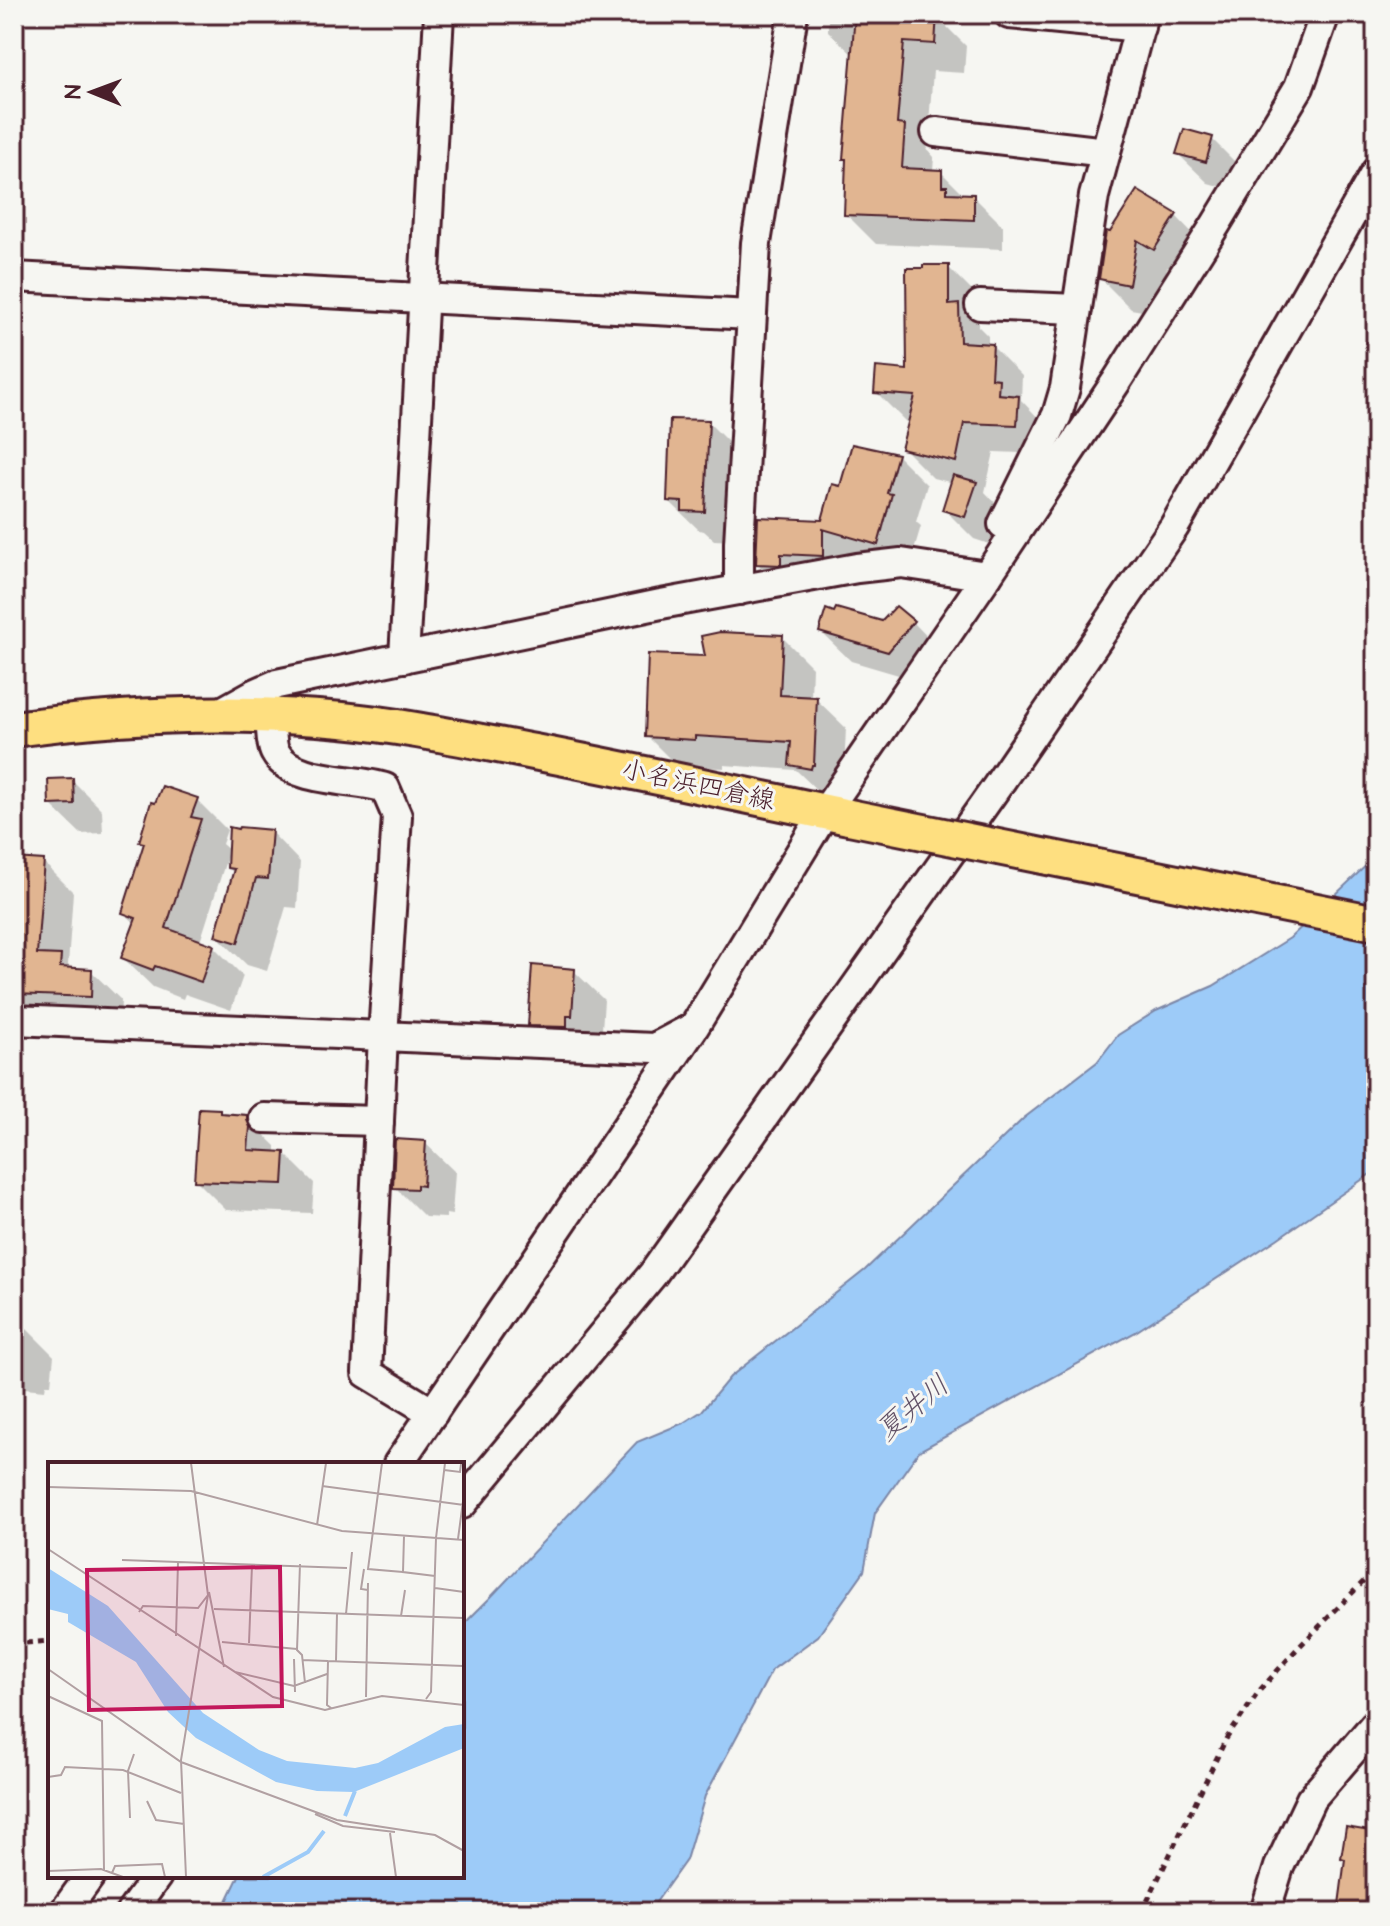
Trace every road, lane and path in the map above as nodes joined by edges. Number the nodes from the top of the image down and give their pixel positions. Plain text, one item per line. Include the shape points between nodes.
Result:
1 (439, 14) edge
2 (793, 14) edge
3 (1009, 14) edge
4 (1325, 14) edge
5 (1142, 20) edge
6 (936, 132) dead end
7 (1106, 152) junction
8 (1376, 172) edge
9 (14, 277) edge
10 (424, 298) junction
11 (980, 305) dead end
12 (1077, 309) junction
13 (751, 315) junction
14 (993, 566) junction
15 (739, 590) junction
16 (404, 658) junction
17 (216, 715) junction
18 (270, 715) junction
19 (14, 729) edge
20 (837, 815) junction
21 (1376, 923) edge
22 (14, 1020) edge
23 (694, 1027) junction
24 (383, 1036) junction
25 (264, 1118) dead end
26 (379, 1121) junction
27 (433, 1413) junction
28 (399, 1462) edge
29 (464, 1502) edge
30 (1376, 1569) edge
31 (48, 1641) edge
32 (14, 1644) edge
33 (1376, 1723) edge
34 (89, 1878) edge
35 (156, 1878) edge
36 (64, 1912) edge
37 (131, 1912) edge
38 (1142, 1912) edge
39 (1265, 1912) edge

1 - 10 street
2 - 13 street via 758,222
3 - 5 street
4 - 14 street via 1299,87 1116,382
5 - 7 street
6 - 7 street
7 - 12 street
8 - 29 street via 1174,527 998,785 653,1274
9 - 10 street
10 - 13 street
10 - 16 street
11 - 12 street
12 - 14 street via 1057,415 999,534
13 - 15 street
14 - 15 street via 901,563
14 - 20 street
15 - 16 street
16 - 17 street via 277,684
17 - 18 main road, 小名浜四倉線
17 - 19 main road, 小名浜四倉線 via 158,715
18 - 20 main road, 小名浜四倉線 via 405,727
18 - 24 street via 274,752 290,768 385,788 397,816
20 - 21 main road, 小名浜四倉線, bridge
20 - 23 street
22 - 24 street
23 - 24 street via 654,1048
23 - 27 street
24 - 26 street
25 - 26 street
26 - 27 street via 367,1373
27 - 28 street
30 - 38 path via 1260,1690 1226,1739
31 - 32 path
33 - 39 street via 1311,1799
34 - 36 street
35 - 37 street

